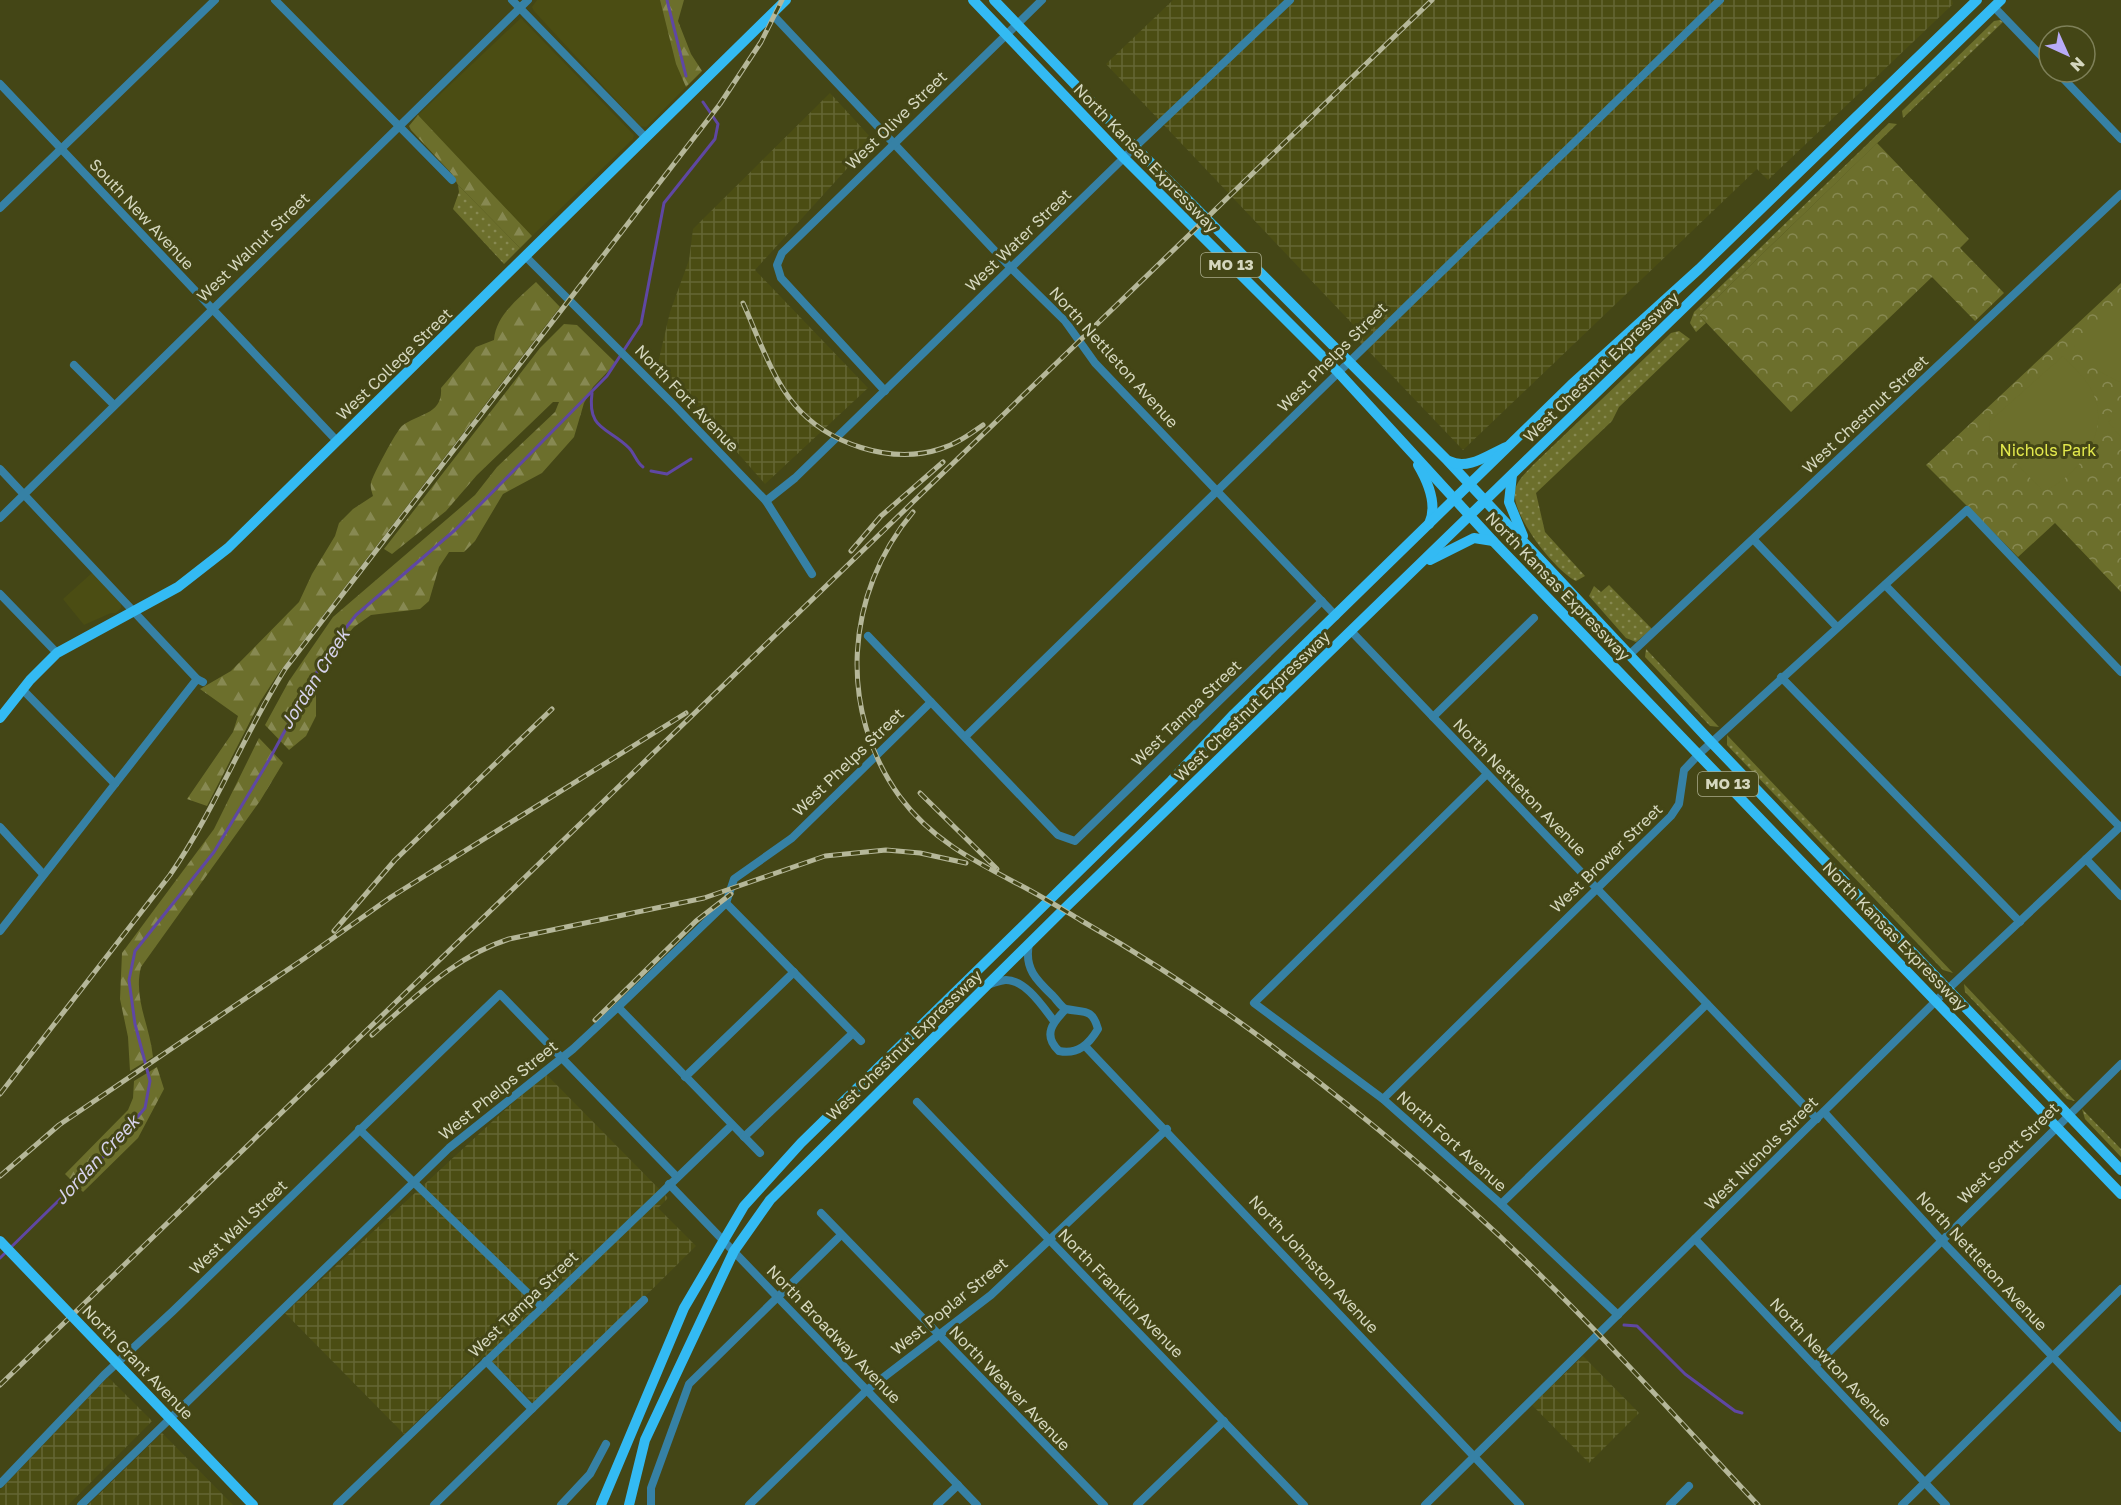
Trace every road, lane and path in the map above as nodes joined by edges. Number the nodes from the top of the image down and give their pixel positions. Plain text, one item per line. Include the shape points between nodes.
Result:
1 (215, 0) edge
2 (275, 0) edge
3 (513, 0) edge
4 (528, 0) edge
5 (786, 0) edge
6 (973, 0) edge
7 (994, 0) edge
8 (1042, 0) edge
9 (1290, 0) edge
10 (1720, 0) edge
11 (1977, 0) edge
12 (1998, 3) edge
13 (520, 8) junction
14 (772, 14) junction
15 (1017, 24) junction
16 (1006, 34) junction
17 (2037, 50) edge
18 (0, 84) edge
19 (2068, 84) edge
20 (399, 125) junction
21 (645, 138) junction
22 (2121, 139) edge
23 (894, 142) junction
24 (1134, 147) junction
25 (61, 149) junction
26 (1124, 158) junction
27 (452, 180) dead end
28 (2121, 194) edge
29 (0, 208) edge
30 (525, 256) junction
31 (1011, 268) junction
32 (211, 309) junction
33 (1350, 360) junction
34 (74, 365) dead end
35 (1338, 372) junction
36 (885, 391) junction
37 (114, 405) junction
38 (337, 441) junction
39 (1512, 444) junction
40 (1407, 447) junction
41 (1447, 460) junction
42 (0, 469) edge
43 (1513, 473) junction
44 (1470, 486) junction
45 (1218, 491) junction
46 (24, 494) junction
47 (1455, 500) junction
48 (766, 501) junction
49 (1484, 501) junction
50 (1469, 515) junction
51 (0, 518) edge
52 (1421, 534) junction
53 (1754, 540) junction
54 (1493, 541) junction
55 (1530, 550) junction
56 (1416, 567) junction
57 (812, 574) dead end
58 (1885, 585) junction
59 (0, 594) edge
60 (1322, 601) junction
61 (134, 610) junction
62 (1336, 616) junction
63 (1534, 618) dead end
64 (1837, 627) junction
65 (1351, 631) junction
66 (868, 636) dead end
67 (57, 653) junction
68 (1629, 655) junction
69 (2121, 672) edge
70 (1780, 677) junction
71 (22, 689) junction
72 (931, 702) junction
73 (1433, 717) junction
74 (0, 718) edge
75 (966, 736) junction
76 (1711, 742) junction
77 (1700, 753) junction
78 (1487, 774) junction
79 (115, 784) junction
80 (0, 827) edge
81 (2120, 827) edge
82 (2086, 859) junction
83 (43, 874) junction
84 (1596, 888) junction
85 (2121, 896) edge
86 (726, 903) junction
87 (2019, 922) junction
88 (0, 931) edge
89 (1029, 943) junction
90 (794, 972) junction
91 (986, 986) junction
92 (1948, 989) junction
93 (1936, 1001) junction
94 (1707, 1004) junction
95 (618, 1007) junction
96 (1066, 1009) junction
97 (1054, 1021) junction
98 (853, 1033) junction
99 (861, 1041) dead end
100 (1085, 1046) junction
101 (560, 1058) junction
102 (2121, 1064) edge
103 (686, 1077) junction
104 (1383, 1099) junction
105 (917, 1102) dead end
106 (1824, 1112) junction
107 (2068, 1114) junction
108 (1817, 1119) junction
109 (732, 1125) junction
110 (2056, 1126) junction
111 (359, 1129) junction
112 (1167, 1129) junction
113 (744, 1137) junction
114 (760, 1153) dead end
115 (2121, 1170) edge
116 (677, 1177) junction
117 (413, 1182) junction
118 (669, 1184) junction
119 (2121, 1194) edge
120 (1501, 1204) junction
121 (821, 1213) dead end
122 (840, 1236) junction
123 (1695, 1239) junction
124 (723, 1240) junction
125 (1051, 1240) junction
126 (1941, 1240) junction
127 (0, 1241) edge
128 (734, 1251) junction
129 (2121, 1289) edge
130 (778, 1297) junction
131 (644, 1300) dead end
132 (540, 1306) junction
133 (1618, 1315) junction
134 (939, 1336) junction
135 (2053, 1357) junction
136 (486, 1361) junction
137 (1815, 1366) junction
138 (867, 1390) junction
139 (532, 1409) junction
140 (1224, 1421) junction
141 (2121, 1428) edge
142 (606, 1444) dead end
143 (1475, 1457) junction
144 (1925, 1483) junction
145 (0, 1484) edge
146 (958, 1485) junction
147 (1689, 1486) dead end
148 (81, 1505) edge
149 (253, 1505) edge
150 (337, 1505) edge
151 (434, 1505) edge
152 (561, 1505) edge
153 (601, 1505) edge
154 (629, 1505) edge
155 (651, 1505) edge
156 (749, 1505) edge
157 (937, 1505) edge
158 (977, 1505) edge
159 (1104, 1505) edge
160 (1137, 1505) edge
161 (1304, 1505) edge
162 (1425, 1505) edge
163 (1520, 1505) edge
164 (1670, 1505) edge
165 (1902, 1505) edge
166 (1946, 1505) edge

1 - 25 street
2 - 20 street
3 - 13 street
4 - 13 street, West Walnut Street
5 - 14 main road, West College Street
6 - 16 main road, North Kansas Expressway / MO 13
7 - 15 main road, North Kansas Expressway / MO 13
8 - 15 street, West Olive Street
9 - 24 street, West Water Street
10 - 33 street, West Phelps Street
11 - 39 main road, West Chestnut Expressway
12 - 17 street
12 - 43 main road, West Chestnut Expressway
13 - 20 street, West Walnut Street
13 - 21 street
14 - 21 main road, West College Street
14 - 23 street, North Nettleton Avenue
15 - 16 street, West Olive Street
15 - 24 main road, North Kansas Expressway / MO 13
16 - 23 street, West Olive Street
16 - 26 main road, North Kansas Expressway / MO 13
18 - 25 street, South New Avenue
19 - 22 street
20 - 27 street
20 - 32 street, West Walnut Street
21 - 30 main road, West College Street
23 - 31 street, North Nettleton Avenue
23 - 36 street, West Olive Street via 792,241 777,265 789,289
24 - 26 street, West Water Street
24 - 33 main road, North Kansas Expressway / MO 13
25 - 29 street
25 - 32 street, South New Avenue
26 - 31 street, West Water Street
26 - 35 main road, North Kansas Expressway / MO 13
28 - 53 street, West Chestnut Street
30 - 38 main road, West College Street
30 - 48 street, North Fort Avenue
31 - 36 street, West Water Street
31 - 45 street, North Nettleton Avenue via 1065,321 1095,363
32 - 37 street, West Walnut Street
32 - 38 street, South New Avenue
33 - 35 street, West Phelps Street
33 - 41 main road, North Kansas Expressway / MO 13
34 - 37 street
35 - 40 main road, North Kansas Expressway / MO 13
35 - 45 street, West Phelps Street
36 - 48 street, West Water Street
37 - 46 street, West Walnut Street
38 - 61 main road, West College Street via 216,559 178,587
39 - 41 main road via 1470,463
39 - 44 main road, West Chestnut Expressway
40 - 47 main road, North Kansas Expressway / MO 13
40 - 52 main road via 1432,502 1433,515
41 - 44 main road, North Kansas Expressway / MO 13
42 - 46 street
43 - 49 main road, West Chestnut Expressway
43 - 55 main road via 1509,502
44 - 47 main road, West Chestnut Expressway
44 - 49 main road, North Kansas Expressway / MO 13
45 - 60 street, North Nettleton Avenue
45 - 75 street, West Phelps Street
46 - 51 street, West Walnut Street
46 - 61 street
47 - 50 main road, North Kansas Expressway / MO 13
47 - 52 main road, West Chestnut Expressway
48 - 57 street, North Fort Avenue
49 - 50 main road, West Chestnut Expressway
49 - 55 main road, North Kansas Expressway / MO 13
50 - 54 main road, North Kansas Expressway / MO 13
50 - 56 main road, West Chestnut Expressway
52 - 62 main road, West Chestnut Expressway
53 - 64 street
53 - 68 street, West Chestnut Street
54 - 56 main road via 1474,538
54 - 77 main road, North Kansas Expressway / MO 13
55 - 68 main road, North Kansas Expressway / MO 13
56 - 65 main road, West Chestnut Expressway
58 - 64 street, West Brower Street
58 - 69 street, West Brower Street via 1967,510
58 - 81 street
59 - 67 street
60 - 62 street, North Nettleton Avenue
60 - 75 street, West Tampa Street via 1075,841 1058,835
61 - 67 main road, West College Street
61 - 79 street via 200,681
62 - 124 main road, West Chestnut Expressway via 801,1143 744,1206
63 - 73 street
64 - 70 street, West Brower Street
65 - 73 street, North Nettleton Avenue
65 - 89 main road, West Chestnut Expressway
66 - 72 street
67 - 71 main road, West College Street
68 - 76 main road, North Kansas Expressway / MO 13
70 - 76 street, West Brower Street
70 - 87 street
71 - 74 main road, West College Street
71 - 79 street
72 - 75 street
72 - 86 street, West Phelps Street via 792,838 734,879
73 - 78 street, North Nettleton Avenue
76 - 77 street, West Brower Street
76 - 92 main road, North Kansas Expressway / MO 13
77 - 84 street, West Brower Street via 1682,775 1677,809
77 - 93 main road, North Kansas Expressway / MO 13
78 - 84 street, North Nettleton Avenue
78 - 104 street, North Fort Avenue via 1254,1003
79 - 83 street
80 - 83 street
81 - 82 street, West Nichols Street
82 - 85 street
82 - 87 street, West Nichols Street
83 - 88 street
84 - 94 street, North Nettleton Avenue
84 - 104 street, West Brower Street
86 - 90 street
86 - 95 street, West Phelps Street
87 - 92 street, West Nichols Street
89 - 91 main road, West Chestnut Expressway
89 - 96 street via 1026,956 1030,971
90 - 98 street
90 - 103 street
91 - 97 street via 1006,980 1017,984
91 - 128 main road, West Chestnut Expressway via 777,1192
92 - 93 street, West Nichols Street
92 - 107 main road, North Kansas Expressway / MO 13
93 - 106 street, West Nichols Street
93 - 110 main road, North Kansas Expressway / MO 13
94 - 108 street, North Nettleton Avenue
94 - 120 street
95 - 101 street, West Phelps Street
95 - 103 street
96 - 97 street
96 - 100 street via 1092,1014 1098,1029
97 - 100 street via 1049,1037 1059,1051 1077,1051
98 - 99 street
98 - 113 street
100 - 112 street, North Johnston Avenue
101 - 111 street, West Wall Street via 500,994
101 - 116 street
101 - 117 street, West Phelps Street
102 - 107 street, West Scott Street
103 - 109 street
104 - 120 street, North Fort Avenue
105 - 125 street, North Franklin Avenue
106 - 108 street, West Nichols Street
106 - 126 street, North Nettleton Avenue
107 - 110 street, West Scott Street
107 - 115 main road, North Kansas Expressway / MO 13
108 - 123 street, West Nichols Street
109 - 113 street
109 - 116 street, West Tampa Street
110 - 119 main road, North Kansas Expressway / MO 13
110 - 126 street, West Scott Street
111 - 117 street
111 - 145 street, West Wall Street via 126,1353
112 - 125 street, West Poplar Street
112 - 143 street, North Johnston Avenue
113 - 114 street
116 - 118 street, West Tampa Street
117 - 132 street
117 - 148 street, West Phelps Street
118 - 124 street, North Broadway Avenue
118 - 132 street, West Tampa Street
120 - 133 street, North Fort Avenue
121 - 122 street, North Weaver Avenue
122 - 130 street
122 - 134 street, North Weaver Avenue
123 - 133 street, West Nichols Street
123 - 137 street, North Newton Avenue
124 - 128 street, North Broadway Avenue
124 - 153 main road, West Chestnut Expressway via 684,1308
125 - 134 street, West Poplar Street
125 - 140 street, North Franklin Avenue
126 - 135 street, North Nettleton Avenue
126 - 137 street, West Scott Street
127 - 149 main road, North Grant Avenue, bridge
128 - 130 street, North Broadway Avenue
128 - 154 main road, West Chestnut Expressway via 645,1440
129 - 135 street
130 - 138 street, North Broadway Avenue
130 - 155 street via 689,1384 651,1488
131 - 139 street
132 - 136 street, West Tampa Street
133 - 143 street, West Nichols Street
134 - 138 street, West Poplar Street
134 - 159 street, North Weaver Avenue
135 - 141 street, North Nettleton Avenue
135 - 144 street
136 - 139 street
136 - 150 street, West Tampa Street
137 - 144 street, North Newton Avenue
138 - 146 street, North Broadway Avenue
138 - 156 street, West Poplar Street
139 - 151 street
140 - 160 street
140 - 161 street, North Franklin Avenue
142 - 152 street via 590,1474
143 - 162 street, West Nichols Street
143 - 163 street, North Johnston Avenue
144 - 165 street
144 - 166 street, North Newton Avenue
146 - 157 street
146 - 158 street, North Broadway Avenue
147 - 164 street

